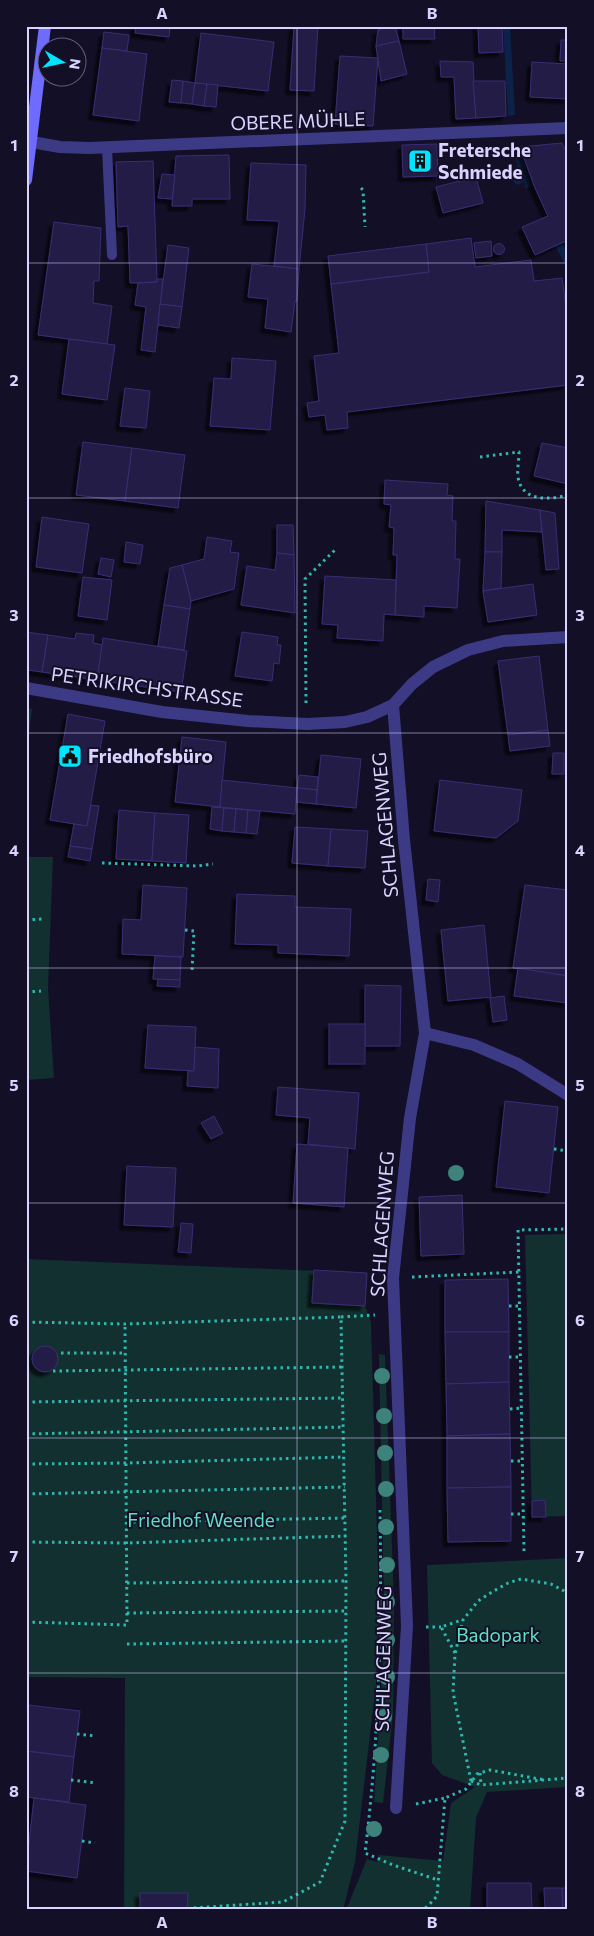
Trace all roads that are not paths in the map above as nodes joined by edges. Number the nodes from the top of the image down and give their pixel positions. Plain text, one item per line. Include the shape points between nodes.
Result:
1 (45, 26) edge
2 (568, 128) edge
3 (28, 142) edge
4 (107, 148) junction
5 (26, 180) edge
6 (112, 255) dead end
7 (568, 638) edge
8 (26, 688) edge
9 (393, 706) junction
10 (425, 1033) junction
11 (568, 1095) edge
12 (396, 1808) dead end

1 - 3 street
2 - 4 street, OBERE MÜHLE
3 - 4 street, OBERE MÜHLE via 60,147
3 - 5 street
4 - 6 lane
7 - 9 street, PETRIKIRCHSTRASSE via 503,641 468,650 433,667
8 - 9 street, PETRIKIRCHSTRASSE via 162,712 306,724 346,722
9 - 10 street, SCHLAGENWEG
10 - 11 street via 474,1045 518,1064
10 - 12 street, SCHLAGENWEG via 410,1118 393,1278 407,1626

